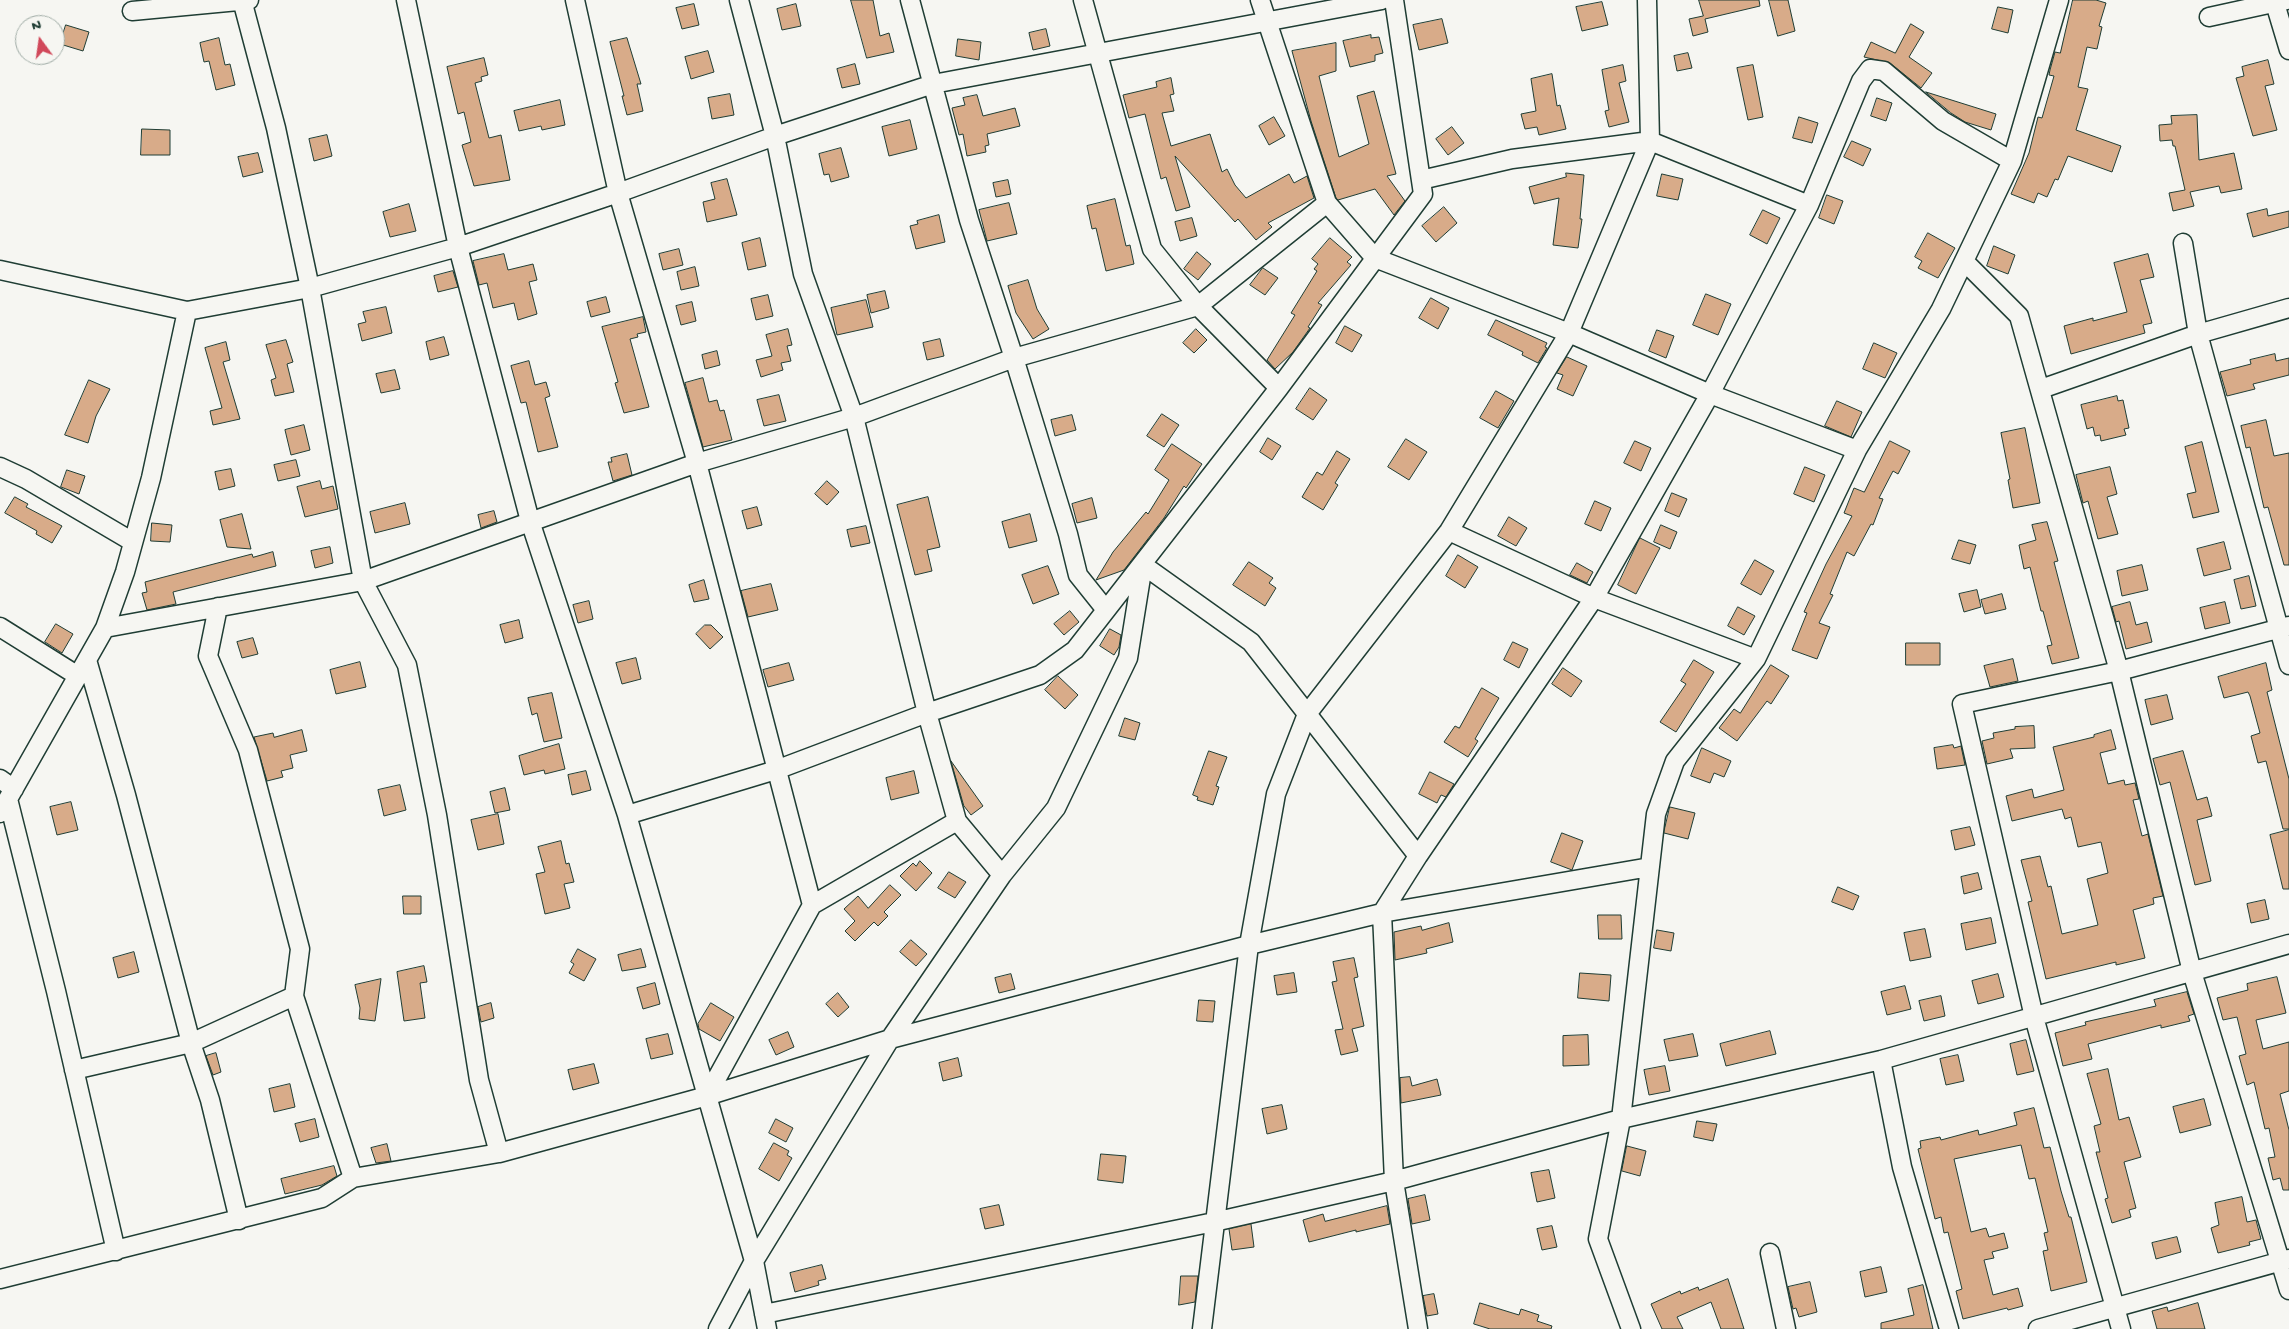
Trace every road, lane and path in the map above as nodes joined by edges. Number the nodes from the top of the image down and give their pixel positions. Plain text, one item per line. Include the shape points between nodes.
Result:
1 (406, 0) edge
2 (575, 0) edge
3 (739, 0) edge
4 (910, 0) edge
5 (1083, 0) edge
6 (1260, 0) edge
7 (1382, 0) edge
8 (1394, 0) edge
9 (1647, 0) edge
10 (2059, 0) edge
11 (244, 1) edge
12 (2279, 1) edge
13 (132, 12) dead end
14 (2209, 18) dead end
15 (1267, 23) junction
16 (2289, 50) edge
17 (1098, 53) junction
18 (933, 84) junction
19 (775, 136) junction
20 (1650, 141) junction
21 (2012, 161) junction
22 (1421, 180) junction
23 (618, 193) junction
24 (1327, 203) junction
25 (1809, 205) junction
26 (2183, 243) dead end
27 (458, 247) junction
28 (1375, 258) junction
29 (1964, 261) junction
30 (0, 270) edge
31 (310, 288) junction
32 (1198, 306) junction
33 (2289, 308) edge
34 (187, 311) junction
35 (1569, 333) junction
36 (2198, 334) junction
37 (1014, 358) junction
38 (1279, 388) junction
39 (2041, 389) junction
40 (1710, 394) junction
41 (854, 417) junction
42 (1857, 450) junction
43 (697, 463) junction
44 (0, 467) edge
45 (530, 521) junction
46 (1449, 530) junction
47 (133, 542) junction
48 (1143, 565) junction
49 (363, 581) junction
50 (1594, 598) junction
51 (218, 607) junction
52 (1106, 610) junction
53 (0, 627) edge
54 (105, 628) junction
55 (2284, 628) edge
56 (1756, 659) junction
57 (87, 660) junction
58 (2289, 665) edge
59 (2118, 671) junction
60 (78, 676) junction
61 (927, 713) junction
62 (1307, 714) junction
63 (776, 770) junction
64 (5, 795) edge
65 (627, 815) junction
66 (957, 821) junction
67 (1418, 856) junction
68 (1650, 868) junction
69 (1002, 875) junction
70 (812, 905) junction
71 (1382, 913) junction
72 (2289, 944) edge
73 (1249, 945) junction
74 (2192, 972) junction
75 (294, 996) junction
76 (2034, 1017) junction
77 (890, 1039) junction
78 (191, 1043) junction
79 (1881, 1060) junction
80 (74, 1070) junction
81 (707, 1096) junction
82 (1621, 1119) junction
83 (498, 1153) junction
84 (352, 1178) junction
85 (1394, 1181) junction
86 (239, 1220) junction
87 (1214, 1222) junction
88 (116, 1251) junction
89 (1770, 1253) dead end
90 (2285, 1260) edge
91 (754, 1261) junction
92 (0, 1279) edge
93 (2289, 1290) edge
94 (2115, 1307) junction
95 (766, 1321) edge
96 (718, 1329) edge
97 (1202, 1329) edge
98 (1418, 1329) edge
99 (1631, 1329) edge
100 (1786, 1329) edge
101 (1949, 1329) edge
102 (2038, 1329) edge
103 (2121, 1329) edge

1 - 27 street
2 - 23 street
3 - 19 street
4 - 18 street
5 - 17 street
6 - 15 street
7 - 15 street
8 - 22 street
9 - 20 street
10 - 21 street
11 - 13 street
11 - 31 street via 276,128
12 - 14 street
12 - 16 street
15 - 17 street
15 - 24 street
17 - 18 street
17 - 32 street via 1152,249
18 - 19 street
18 - 37 street via 969,220
19 - 23 street
19 - 41 street via 803,274
20 - 22 street via 1512,159
20 - 25 street
20 - 35 street
21 - 25 street via 1943,121 1884,71 1870,69 1860,81
21 - 29 street
22 - 28 street via 1423,194
23 - 27 street
23 - 43 street
24 - 28 street
24 - 32 street
25 - 40 street
26 - 36 street
27 - 31 street
27 - 45 street
28 - 35 street
28 - 38 street
29 - 39 street via 2019,316
29 - 42 street via 1941,309
30 - 34 street
31 - 34 street
31 - 49 street
32 - 37 street
32 - 38 street
33 - 36 street
34 - 47 street via 151,478
35 - 40 street
35 - 46 street
36 - 39 street
36 - 55 street
37 - 41 street
37 - 52 street via 1078,575
38 - 48 street
39 - 59 street
40 - 42 street
40 - 50 street
41 - 43 street
41 - 61 street
42 - 56 street
43 - 45 street
43 - 63 street
44 - 47 street
45 - 49 street
45 - 65 street
46 - 50 street
46 - 62 street
47 - 54 street
48 - 52 street
48 - 62 street via 1251,642
48 - 69 street via 1128,658 1056,808
49 - 51 street
49 - 83 street via 407,665 437,815 478,1080
50 - 56 street
50 - 67 street
51 - 54 street
51 - 75 street via 208,656 248,750 300,949
52 - 61 street via 1075,650 1040,675
53 - 60 street
54 - 57 street
55 - 58 street
55 - 59 street
56 - 68 street via 1674,761 1656,814
57 - 60 street
57 - 78 street
59 - 74 street
59 - 76 street via 1962,704
60 - 64 street
61 - 63 street
61 - 66 street
62 - 67 street
62 - 73 street via 1276,794
63 - 65 street
63 - 70 street
64 - 80 street
65 - 81 street
66 - 69 street
66 - 70 street
67 - 71 street
68 - 71 street
68 - 82 street
69 - 77 street
70 - 81 street
71 - 73 street
71 - 85 street
72 - 74 street
73 - 77 street
73 - 87 street
74 - 76 street
74 - 90 street
75 - 78 street
75 - 84 street
76 - 79 street
76 - 94 street
77 - 81 street
77 - 91 street
78 - 80 street
78 - 86 street via 210,1100
79 - 82 street
79 - 101 street via 1902,1167
80 - 88 street
81 - 83 street
81 - 91 street
82 - 85 street
82 - 99 street via 1598,1239
83 - 84 street
84 - 86 street via 322,1198
85 - 87 street
85 - 98 street
86 - 88 street
87 - 95 street
87 - 97 street
88 - 92 street
89 - 100 street
90 - 93 street
90 - 94 street
91 - 95 street
91 - 96 street
94 - 102 street
94 - 103 street

